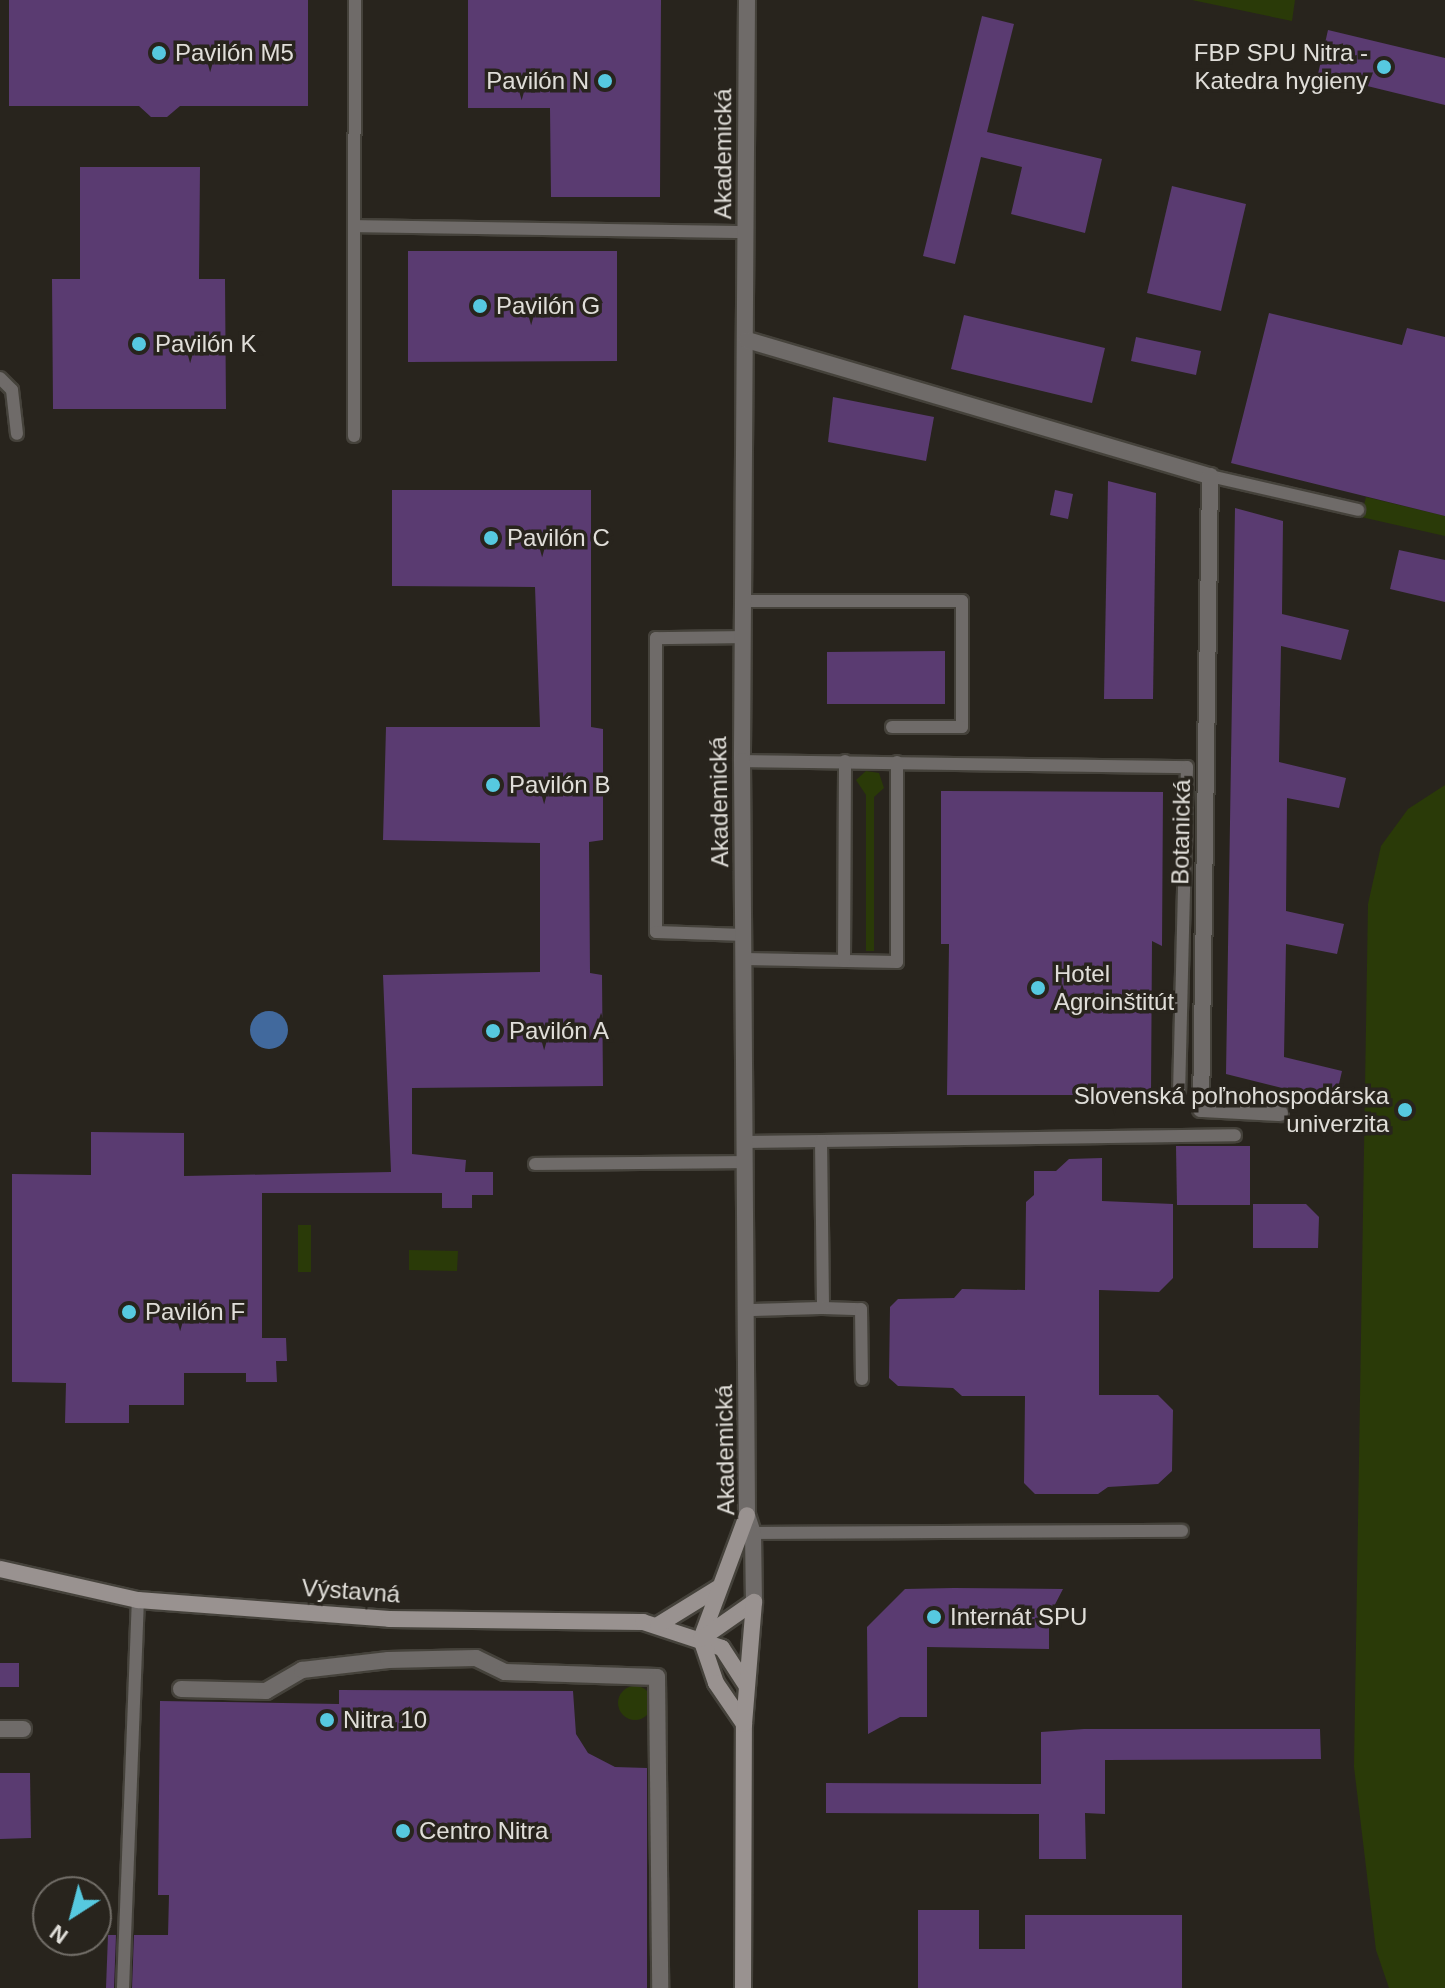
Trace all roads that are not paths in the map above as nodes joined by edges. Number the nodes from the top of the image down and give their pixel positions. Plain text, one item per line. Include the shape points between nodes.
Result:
1 (355, 0) edge
2 (747, 0) edge
3 (354, 226) junction
4 (747, 232) junction
5 (747, 340) junction
6 (0, 378) edge
7 (17, 434) dead end
8 (354, 436) dead end
9 (1210, 476) junction
10 (1358, 510) dead end
11 (744, 601) junction
12 (743, 637) junction
13 (892, 727) dead end
14 (742, 761) junction
15 (845, 761) junction
16 (897, 762) junction
17 (745, 935) junction
18 (745, 959) junction
19 (844, 961) junction
20 (1179, 1090) dead end
21 (1280, 1113) dead end
22 (1235, 1135) dead end
23 (821, 1141) junction
24 (745, 1142) junction
25 (746, 1162) junction
26 (535, 1164) dead end
27 (823, 1308) junction
28 (750, 1310) junction
29 (862, 1379) dead end
30 (747, 1515) junction
31 (1182, 1531) dead end
32 (753, 1533) junction
33 (0, 1569) edge
34 (718, 1588) junction
35 (138, 1600) junction
36 (754, 1602) junction
37 (658, 1625) junction
38 (701, 1639) junction
39 (746, 1685) junction
40 (181, 1689) dead end
41 (744, 1724) junction
42 (0, 1729) edge
43 (23, 1729) dead end
44 (123, 1988) edge
45 (660, 1988) edge
46 (743, 1988) edge

1 - 3 lane
2 - 4 street, Akademická
3 - 4 lane
3 - 8 lane
4 - 5 street, Akademická
5 - 9 street
5 - 11 street, Akademická
6 - 7 lane via 12,390
9 - 10 lane
9 - 21 street, Botanická via 1201,1109
11 - 12 street, Akademická
11 - 13 lane via 962,601 962,727
12 - 14 street, Akademická
12 - 17 lane via 656,638 656,932
14 - 15 lane
14 - 17 street, Akademická
15 - 16 lane
15 - 19 lane
16 - 19 lane via 897,962
16 - 20 lane via 1187,767
17 - 18 street, Akademická
18 - 19 lane
18 - 24 street, Akademická
22 - 23 lane
23 - 24 lane
23 - 27 lane
24 - 25 street, Akademická
25 - 26 lane
25 - 28 street, Akademická
27 - 28 lane
27 - 29 lane via 861,1309
28 - 30 street, Akademická
30 - 32 street, Akademická
30 - 34 street
31 - 32 lane
32 - 36 street, Akademická
33 - 35 street, Výstavná
34 - 37 street
34 - 38 street
35 - 37 street, Výstavná via 389,1619
35 - 44 lane
36 - 38 street
36 - 39 street via 755,1642
37 - 38 street, Výstavná
38 - 39 street, Výstavná via 722,1648
38 - 41 street via 716,1683
39 - 41 street
40 - 45 street via 266,1691 302,1670 417,1659 476,1658 505,1672 657,1677
41 - 46 street
42 - 43 street

